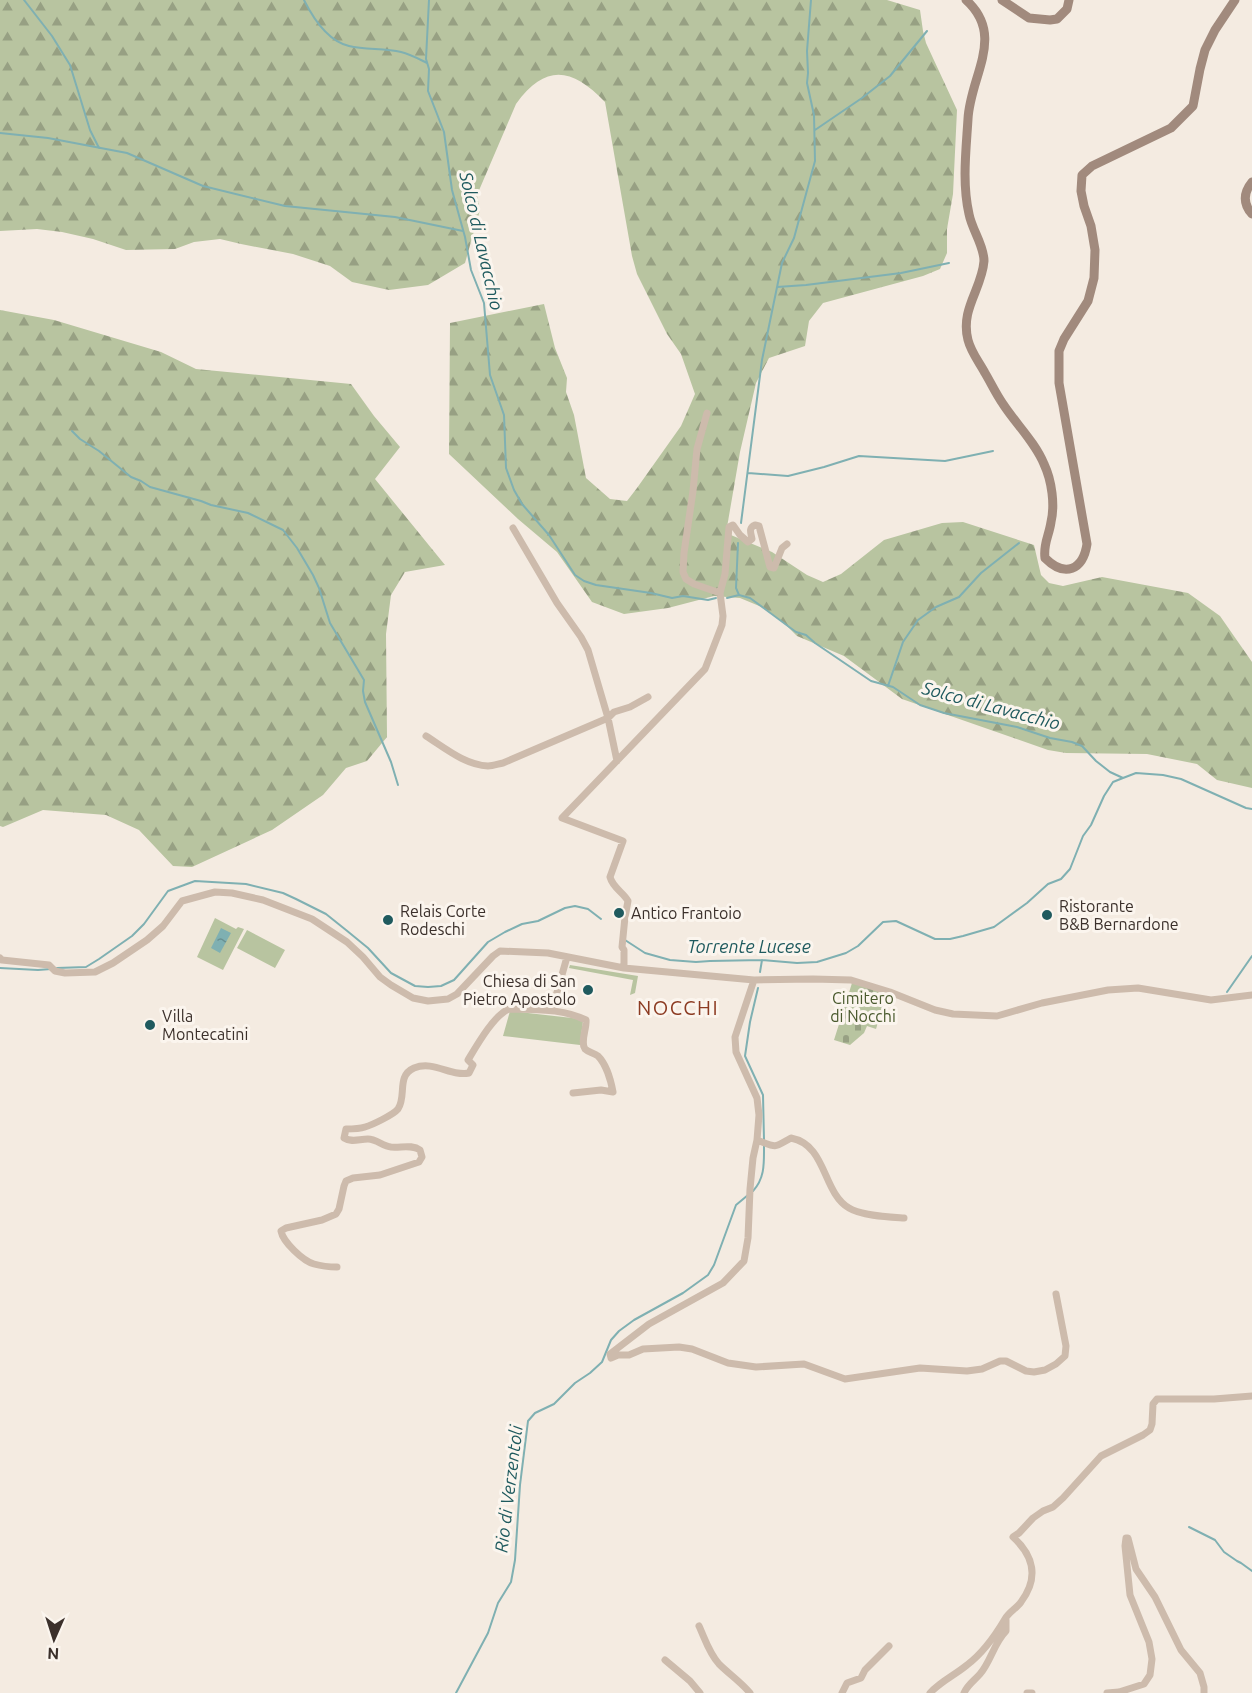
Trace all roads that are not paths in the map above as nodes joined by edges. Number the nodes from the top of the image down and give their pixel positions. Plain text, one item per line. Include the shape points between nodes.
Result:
1 (966, 0) edge
2 (1002, 0) edge
3 (1069, 0) edge
4 (1235, 0) edge
5 (1252, 182) edge
6 (1252, 214) edge
7 (707, 413) dead end
8 (513, 528) dead end
9 (787, 544) dead end
10 (720, 593) junction
11 (648, 698) dead end
12 (608, 718) junction
13 (426, 736) dead end
14 (617, 761) junction
15 (567, 957) junction
16 (0, 958) edge
17 (624, 968) junction
18 (754, 980) junction
19 (1252, 995) edge
20 (552, 1010) junction
21 (573, 1093) dead end
22 (757, 1140) junction
23 (904, 1218) dead end
24 (338, 1267) dead end
25 (1056, 1294) dead end
26 (1252, 1396) edge
27 (1006, 1617) junction
28 (699, 1626) dead end
29 (889, 1646) dead end
30 (665, 1660) dead end
31 (700, 1693) edge
32 (750, 1693) edge
33 (842, 1693) edge
34 (930, 1693) edge
35 (964, 1693) edge
36 (1027, 1693) edge
37 (1032, 1693) edge
38 (1107, 1693) edge
39 (1204, 1693) edge

1 - 4 main road via 980,15 986,35 970,98 964,178 972,227 984,259 969,306 968,338 1003,404 1045,465 1052,520 1043,548 1045,558 1067,570 1085,557 1087,544 1059,383 1059,351 1088,301 1094,278 1095,250 1081,191 1082,175 1092,166 1171,128 1193,106 1205,50
2 - 3 main road via 1029,18 1050,20 1067,9
5 - 6 main road via 1244,200
7 - 10 street via 697,449 683,572 694,584
8 - 12 street via 588,650
9 - 10 street via 774,568 770,567 759,526 752,526 751,540 747,542 733,525 729,527
10 - 14 street via 722,625 705,669
11 - 12 street
12 - 13 street via 488,766 457,757
12 - 14 street
14 - 17 street via 562,818 623,841 610,877 628,901 622,947
15 - 16 street via 500,951 457,994 428,1001 392,986 347,942 312,919 263,900 215,892 182,901 147,940 95,972 65,973
15 - 17 street
15 - 20 street
17 - 18 street
18 - 19 street via 851,980 935,1010 997,1016 1108,990 1138,988 1211,1000
18 - 22 street via 735,1037 736,1052 757,1098
20 - 21 street via 586,1020 583,1045 597,1055 611,1083 612,1092
20 - 24 street via 503,1011 468,1060 473,1065 469,1074 424,1065 413,1068 403,1080 397,1109 365,1127 346,1129 346,1140 415,1146 422,1157 411,1166 346,1181 336,1214 281,1231 295,1252 311,1264
22 - 23 street via 773,1146 781,1146 791,1138 808,1144 842,1203 861,1212
22 - 25 street via 744,1261 723,1283 625,1341 610,1354 611,1358 643,1349 679,1347 728,1364 804,1364 846,1379 920,1368 967,1371 1000,1361 1034,1372 1045,1370 1065,1356
26 - 27 street via 1158,1399 1153,1404 1150,1430 1101,1456 1063,1498 1013,1537 1024,1548 1032,1572 1021,1603
27 - 34 street via 983,1651
27 - 35 street via 1006,1631
28 - 32 street via 718,1663
29 - 33 street via 861,1678 847,1683
30 - 31 street
36 - 37 street
38 - 39 street via 1144,1684 1150,1675 1149,1642 1130,1595 1125,1545 1128,1538 1136,1569 1155,1597 1181,1650 1200,1672

